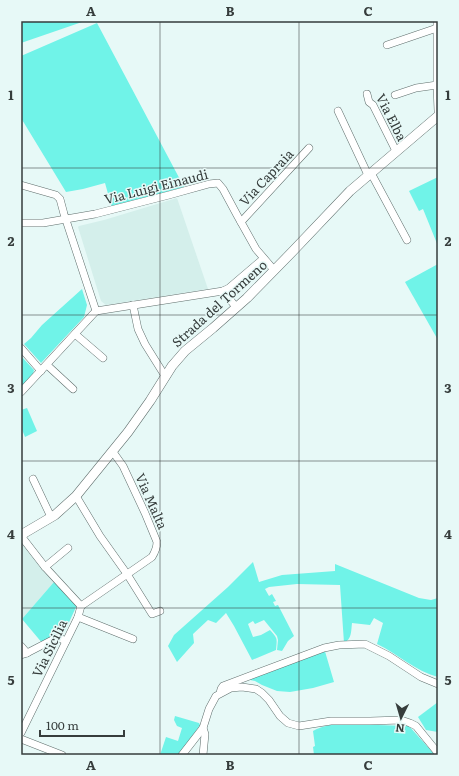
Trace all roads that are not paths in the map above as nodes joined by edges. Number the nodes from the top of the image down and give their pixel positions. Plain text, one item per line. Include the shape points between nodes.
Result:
1 (437, 24) edge
2 (387, 45) dead end
3 (437, 85) junction
4 (367, 94) dead end
5 (395, 95) dead end
6 (338, 111) dead end
7 (438, 111) edge
8 (438, 116) edge
9 (309, 148) dead end
10 (396, 152) junction
11 (369, 174) junction
12 (21, 185) edge
13 (66, 219) junction
14 (241, 222) junction
15 (21, 223) edge
16 (407, 240) dead end
17 (263, 259) junction
18 (274, 270) junction
19 (223, 291) junction
20 (133, 305) junction
21 (236, 307) junction
22 (96, 311) junction
23 (75, 334) junction
24 (21, 348) edge
25 (103, 358) dead end
26 (47, 365) junction
27 (41, 371) junction
28 (165, 376) junction
29 (73, 390) dead end
30 (21, 392) edge
31 (113, 452) junction
32 (33, 479) dead end
33 (76, 496) junction
34 (51, 517) junction
35 (21, 536) edge
36 (68, 548) dead end
37 (45, 567) junction
38 (127, 574) junction
39 (81, 606) junction
40 (160, 611) dead end
41 (78, 617) junction
42 (132, 639) dead end
43 (66, 641) junction
44 (21, 646) edge
45 (24, 654) edge
46 (438, 684) edge
47 (220, 693) junction
48 (203, 728) junction
49 (21, 734) edge
50 (21, 739) edge
51 (438, 753) edge
52 (62, 755) edge
53 (182, 755) edge
54 (203, 755) edge

1 - 2 street
1 - 3 street
3 - 5 street
3 - 7 street
4 - 10 street, Via Elba
6 - 11 street
8 - 10 street, Strada del Tormeno
9 - 14 street, Via Capraia
10 - 11 street, Strada del Tormeno
11 - 16 street
11 - 18 street, Strada del Tormeno
12 - 13 street via 57,196
13 - 14 street, Via Luigi Einaudi via 218,183
13 - 15 street, Via Luigi Einaudi
13 - 22 street
14 - 17 street, Via Luigi Einaudi
17 - 18 street, Via Luigi Einaudi
17 - 19 street
18 - 21 street, Strada del Tormeno
19 - 20 street
19 - 21 street
20 - 22 street
20 - 28 street via 138,329
21 - 28 street, Strada del Tormeno via 185,350
22 - 23 street
23 - 25 street
23 - 26 street
24 - 27 street
26 - 27 street
26 - 29 street
27 - 30 street
28 - 31 street, Strada del Tormeno
31 - 33 street, Strada del Tormeno
31 - 38 street, Via Malta via 123,466 157,542 152,557
32 - 34 street
33 - 34 street, Strada del Tormeno
33 - 38 street
34 - 35 street, Strada del Tormeno
35 - 37 street
36 - 37 street
37 - 39 street
38 - 39 street, Via Malta
38 - 40 street via 152,614
39 - 41 street, Via Sicilia
41 - 42 street, Via Sicilia
41 - 43 street, Via Sicilia
43 - 45 street via 56,638
43 - 49 street, Via Sicilia
44 - 45 street
46 - 47 street via 421,677 365,644 340,645 304,655 223,686
47 - 48 street via 209,709
47 - 51 street via 231,688 256,689 288,723 299,726 331,721 401,720 416,726
48 - 53 street
48 - 54 street
50 - 52 street

